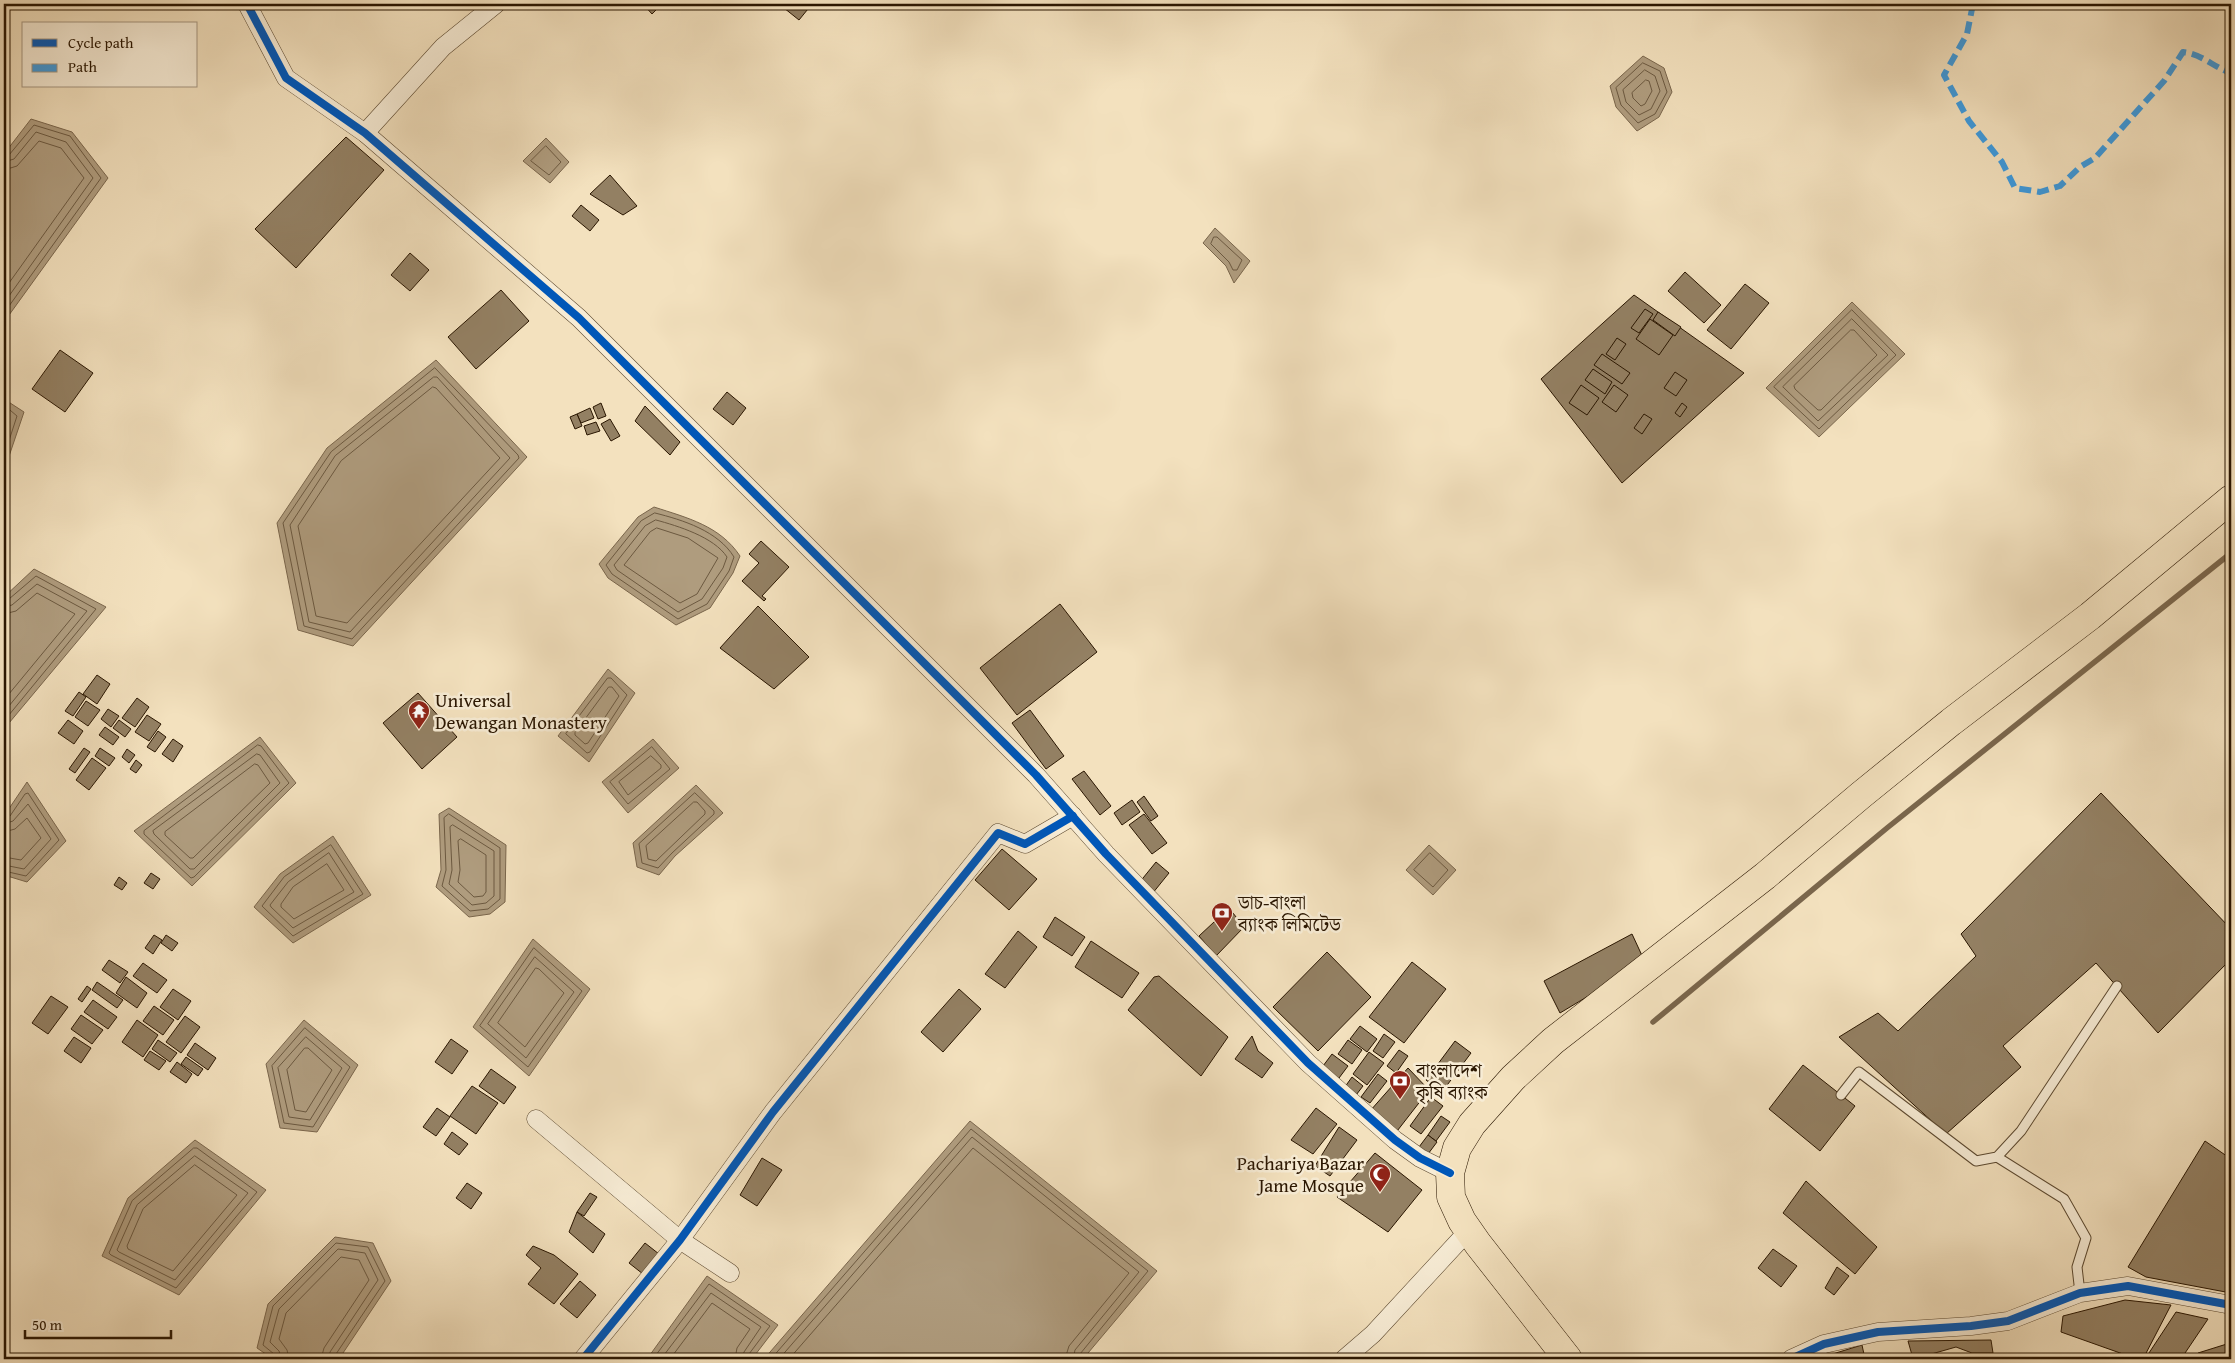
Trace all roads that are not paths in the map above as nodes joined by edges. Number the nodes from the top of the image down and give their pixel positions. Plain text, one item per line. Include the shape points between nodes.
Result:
1 (247, 4) edge
2 (496, 4) edge
3 (366, 134) junction
4 (2231, 499) edge
5 (1073, 816) junction
6 (2116, 986) dead end
7 (1841, 1095) dead end
8 (536, 1119) dead end
9 (1997, 1157) junction
10 (1450, 1173) junction
11 (1469, 1230) junction
12 (680, 1240) junction
13 (730, 1273) dead end
14 (2080, 1293) junction
15 (2231, 1305) edge
16 (1373, 1334) junction
17 (583, 1359) edge
18 (1344, 1359) edge
19 (1360, 1359) edge
20 (1568, 1359) edge
21 (1791, 1359) edge

1 - 3 street via 286,78
2 - 3 street via 443,47
3 - 5 street via 579,318 956,694
4 - 10 highway via 2090,616 1868,789 1765,876 1553,1041 1513,1078 1472,1124 1457,1148
5 - 10 street via 1308,1063 1395,1140 1420,1158
5 - 12 street via 1025,844 998,833 773,1112
6 - 9 lane via 2021,1131
7 - 9 lane via 1859,1072 1976,1161
8 - 12 street
9 - 14 lane via 2064,1199 2086,1238 2077,1267
10 - 11 highway via 1451,1197
11 - 16 street
11 - 20 highway
12 - 13 street
12 - 17 street
14 - 15 street via 2128,1286
14 - 21 street via 2008,1321 1878,1332 1824,1344
16 - 18 street
16 - 19 street

